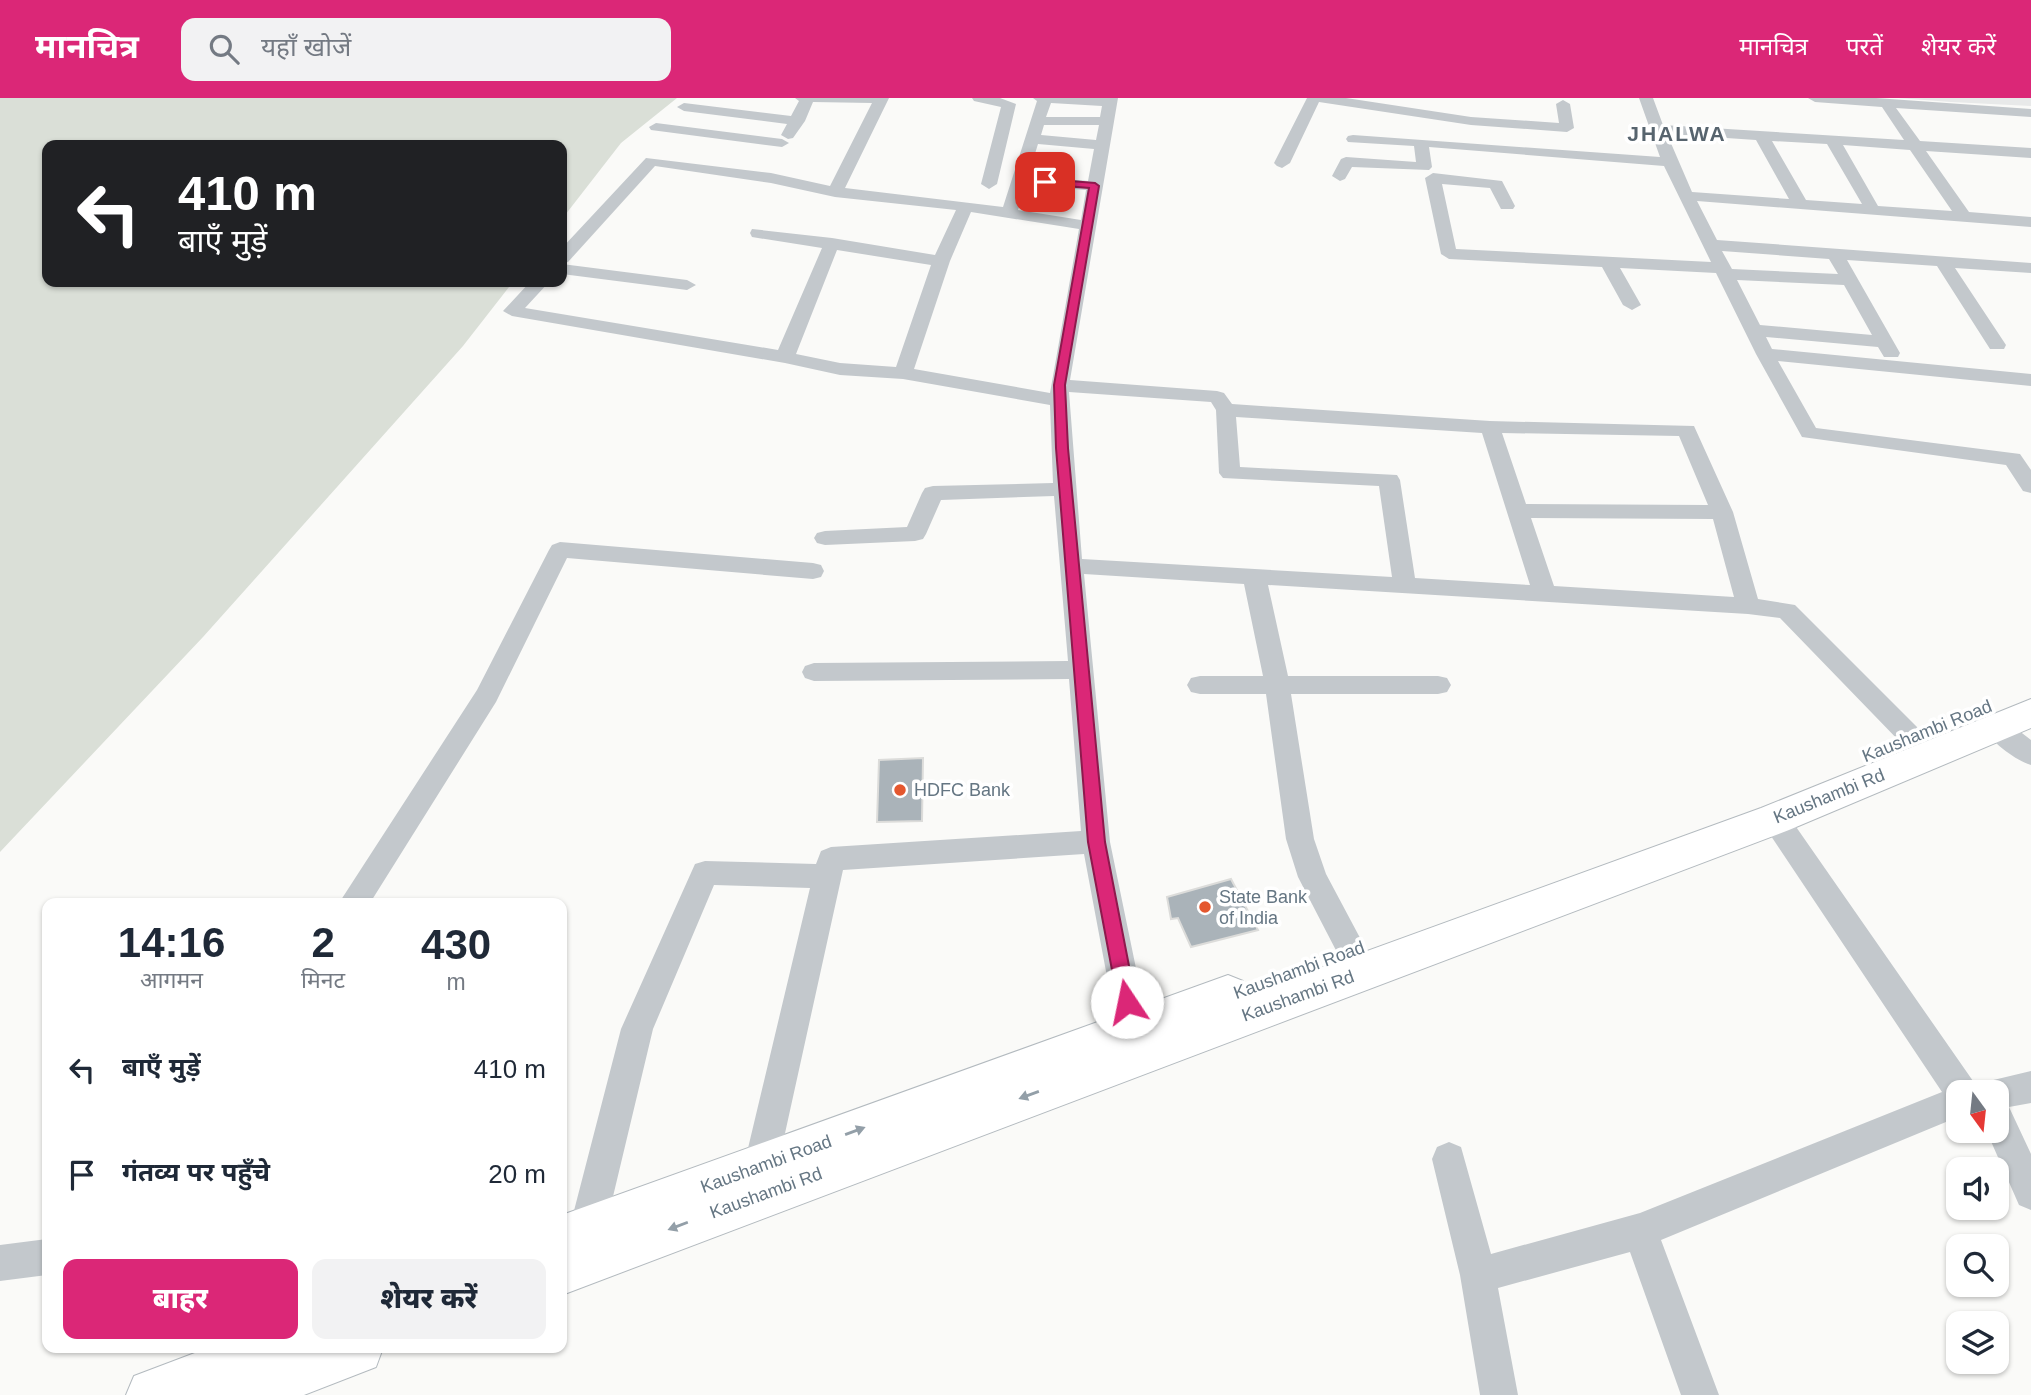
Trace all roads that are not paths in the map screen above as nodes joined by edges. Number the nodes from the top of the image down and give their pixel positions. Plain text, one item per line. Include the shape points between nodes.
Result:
1 (802, 98) edge
2 (808, 98) edge
3 (979, 98) edge
4 (1316, 98) edge
5 (1646, 98) edge
6 (1815, 98) edge
7 (882, 99) edge
8 (1886, 103) junction
9 (1034, 104) edge
10 (1563, 104) dead end
11 (684, 107) dead end
12 (1109, 107) edge
13 (730, 112) junction
14 (2031, 113) edge
15 (798, 121) junction
16 (1358, 122) junction
17 (656, 127) dead end
18 (1659, 128) junction
19 (708, 133) junction
20 (1761, 135) junction
21 (1034, 139) junction
22 (1832, 139) junction
23 (1421, 142) junction
24 (1103, 145) junction
25 (1914, 145) junction
26 (2029, 155) edge
27 (776, 161) junction
28 (1670, 162) junction
29 (1282, 163) dead end
30 (1343, 169) joint
31 (1020, 180) junction
32 (989, 184) dead end
33 (1095, 186) junction
34 (835, 192) junction
35 (1689, 196) junction
36 (1800, 204) junction
37 (966, 206) junction
38 (1507, 206) dead end
39 (1873, 210) junction
40 (1009, 213) junction
41 (1964, 217) junction
42 (2031, 222) edge
43 (1088, 226) junction
44 (758, 233) dead end
45 (832, 243) junction
46 (1712, 245) junction
47 (567, 252) edge
48 (1835, 254) junction
49 (941, 261) junction
50 (1942, 261) junction
51 (1609, 264) junction
52 (2031, 268) edge
53 (567, 270) edge
54 (1723, 271) junction
55 (1849, 279) junction
56 (687, 285) dead end
57 (535, 287) edge
58 (1632, 305) dead end
59 (1753, 330) junction
60 (1885, 342) junction
61 (1997, 345) dead end
62 (1765, 354) junction
63 (785, 357) junction
64 (1899, 366) junction
65 (903, 373) junction
66 (2031, 380) edge
67 (1060, 393) junction
68 (1226, 410) junction
69 (1490, 427) junction
70 (2031, 486) edge
71 (1064, 489) junction
72 (1517, 511) junction
73 (1722, 512) junction
74 (825, 537) dead end
75 (1072, 566) junction
76 (813, 571) dead end
77 (1254, 575) junction
78 (1405, 586) junction
79 (1545, 595) junction
80 (1748, 606) junction
81 (1081, 670) junction
82 (814, 672) dead end
83 (1200, 685) dead end
84 (1277, 685) junction
85 (1438, 685) dead end
86 (2031, 687) edge
87 (2013, 720) edge
88 (1912, 738) junction
89 (2031, 755) edge
90 (1775, 818) junction
91 (1096, 842) junction
92 (826, 876) junction
93 (357, 898) edge
94 (1352, 951) junction
95 (1135, 1042) junction
96 (1953, 1080) edge
97 (2031, 1087) edge
98 (2009, 1091) edge
99 (1946, 1106) edge
100 (2008, 1143) edge
101 (1448, 1159) dead end
102 (761, 1165) junction
103 (2031, 1193) edge
104 (1640, 1231) junction
105 (574, 1235) edge
106 (42, 1259) edge
107 (0, 1263) edge
108 (567, 1268) edge
109 (1478, 1275) junction
110 (334, 1353) edge
111 (249, 1372) edge
112 (153, 1395) edge
113 (1499, 1395) edge
114 (1700, 1395) edge

1 - 2 street
2 - 7 street
2 - 15 street
3 - 9 street
4 - 16 street
4 - 29 street
5 - 18 street
6 - 8 street
7 - 34 street
8 - 14 street
8 - 25 street
9 - 12 street
9 - 12 street
9 - 21 street
9 - 32 street
10 - 16 street via 1567,128 1471,121
11 - 13 street
12 - 24 street
13 - 15 street
13 - 19 street
15 - 27 street
16 - 23 street
16 - 30 street
17 - 19 street
18 - 20 street
18 - 28 street
19 - 27 street
20 - 22 street
20 - 36 street
21 - 24 street
21 - 31 street
22 - 25 street
22 - 39 street
23 - 28 street
23 - 30 street via 1423,167
24 - 33 street
25 - 26 street
25 - 41 street
27 - 34 street
27 - 47 street via 650,161
28 - 35 street
31 - 33 street
31 - 40 street
33 - 43 street
34 - 37 street
35 - 36 street
35 - 46 street
36 - 39 street
37 - 40 street
37 - 49 street
38 - 51 street via 1496,184 1433,178 1449,254
39 - 41 street
40 - 43 street
41 - 42 street
43 - 67 street
44 - 45 street
45 - 49 street
45 - 63 street
46 - 48 street
46 - 54 street
48 - 50 street
48 - 55 street
49 - 65 street
50 - 52 street
50 - 61 street
51 - 54 street
51 - 58 street
53 - 56 street
54 - 55 street
54 - 59 street
55 - 60 street
57 - 63 street via 512,311
59 - 60 street
59 - 62 street
60 - 64 street
62 - 64 street
62 - 70 street via 1809,433 2013,459
63 - 65 street via 840,369
64 - 66 street
65 - 67 street
67 - 68 street via 1217,397
67 - 71 street
68 - 69 street
68 - 78 street via 1230,473 1389,480
69 - 72 street
69 - 73 street via 1687,430
71 - 74 street via 933,493 915,534
71 - 75 street
72 - 73 street
72 - 79 street
73 - 80 street
75 - 77 street
75 - 81 street
76 - 93 street via 560,550 486,695
77 - 78 street
77 - 84 street
78 - 79 street
79 - 80 street
80 - 88 street via 1787,611
81 - 82 street
81 - 91 street
83 - 84 street
84 - 85 street
84 - 94 street via 1300,839 1312,877
86 - 88 main road, Kaushambi Road
87 - 89 street
87 - 90 main road, Kaushambi Rd
88 - 94 main road, Kaushambi Road via 1730,812
90 - 95 main road, Kaushambi Rd
90 - 96 street
91 - 92 street via 831,859
91 - 95 street
92 - 102 street
92 - 105 street via 705,873 636,1029
94 - 95 main road, Kaushambi Road
102 -> 95 main road, Kaushambi Road
95 -> 108 main road, Kaushambi Rd
97 - 98 street
99 - 104 street
100 - 103 street
101 - 109 street
102 - 105 main road, Kaushambi Road
104 - 109 street
104 - 114 street
106 - 107 street
109 - 113 street
110 - 111 main road
111 - 112 main road

